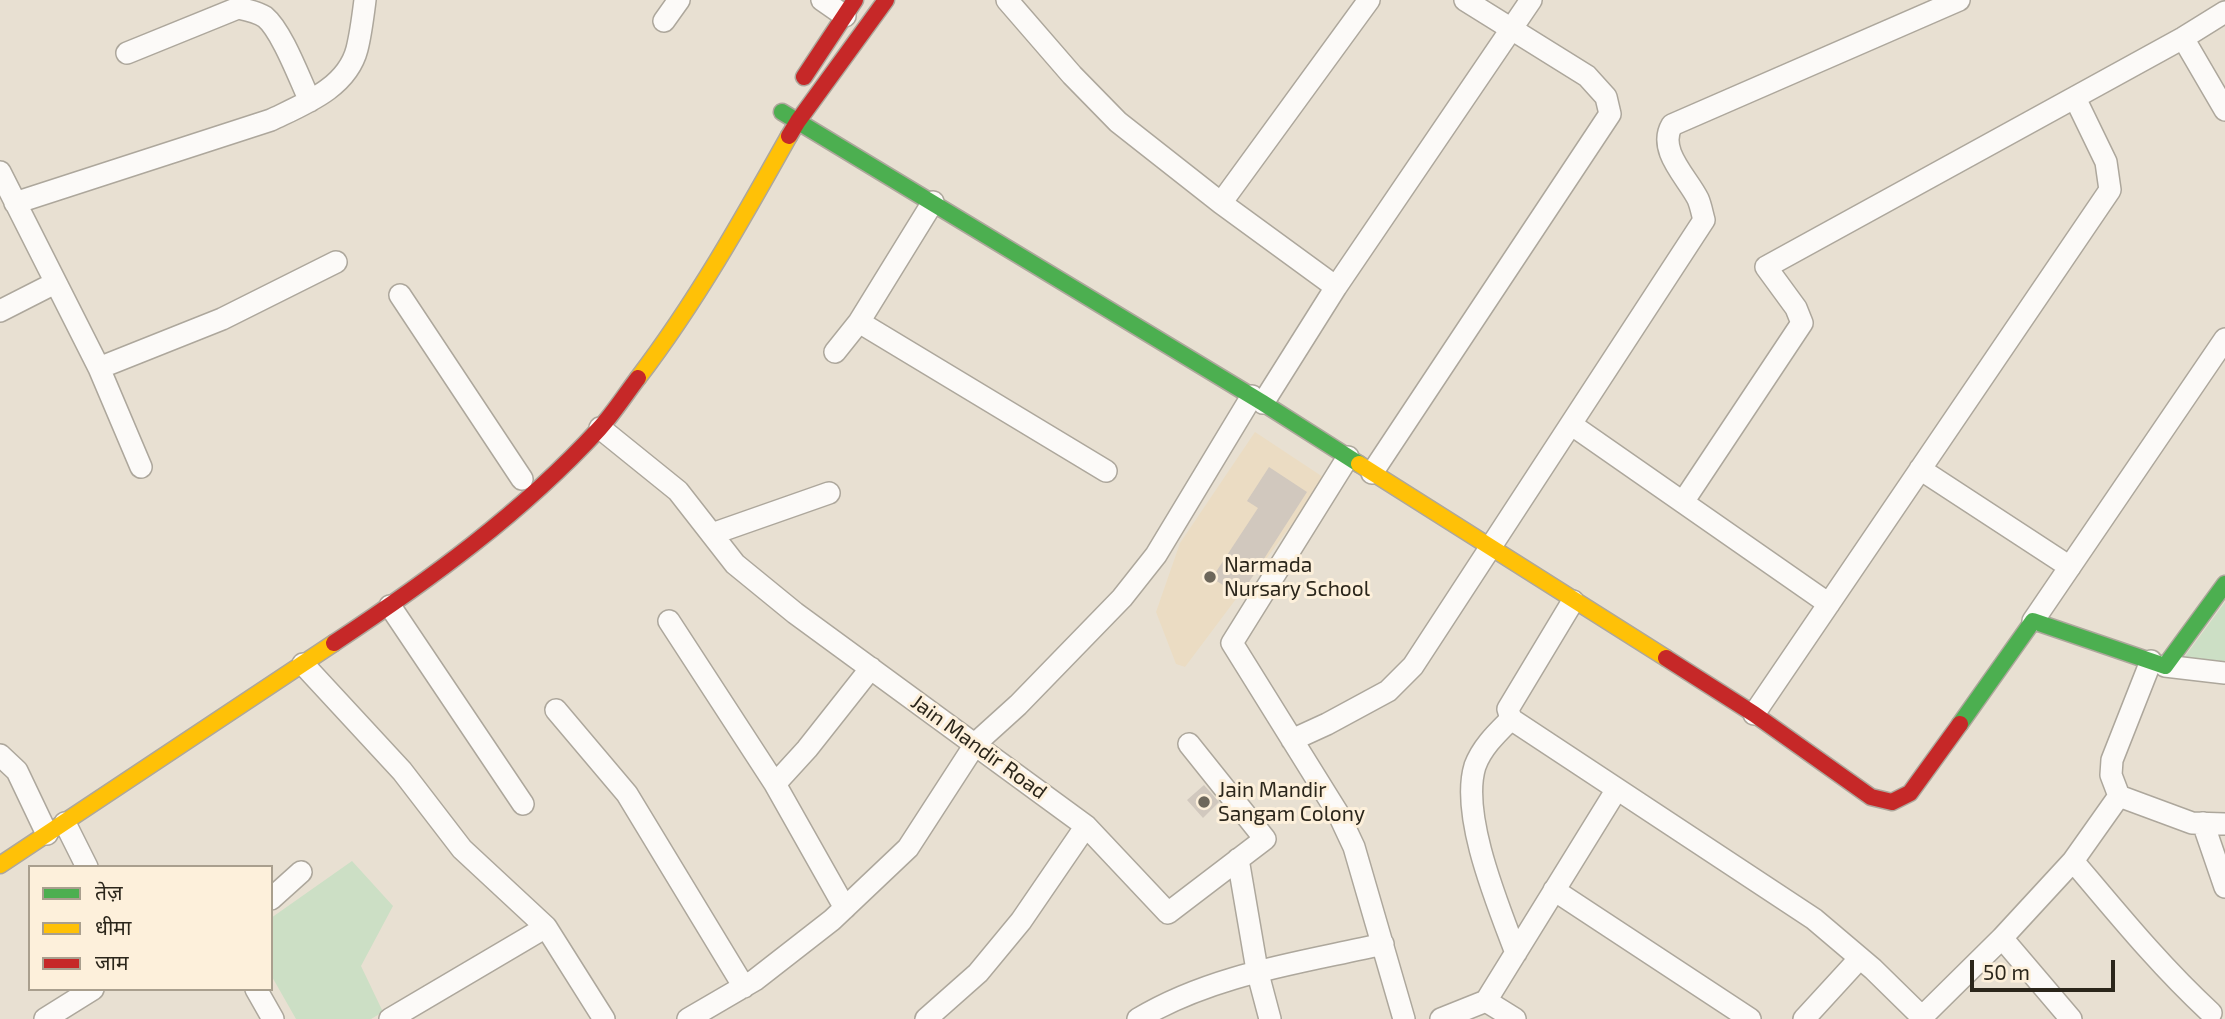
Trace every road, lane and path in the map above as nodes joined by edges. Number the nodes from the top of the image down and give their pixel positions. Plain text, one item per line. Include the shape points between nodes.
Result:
1 (365, 0) edge
2 (679, 0) edge
3 (822, 0) edge
4 (886, 0) edge
5 (1007, 0) edge
6 (1369, 0) edge
7 (1465, 0) edge
8 (1531, 0) edge
9 (1959, 0) edge
10 (850, 8) edge
11 (2225, 12) edge
12 (664, 21) dead end
13 (1511, 28) junction
14 (2183, 38) junction
15 (127, 53) dead end
16 (2075, 98) junction
17 (310, 101) junction
18 (2225, 110) edge
19 (798, 121) junction
20 (0, 172) edge
21 (933, 202) junction
22 (15, 203) junction
23 (1221, 203) junction
24 (721, 223) dead end
25 (335, 262) dead end
26 (697, 262) dead end
27 (55, 283) junction
28 (1336, 287) junction
29 (400, 295) dead end
30 (0, 311) edge
31 (859, 322) junction
32 (2225, 339) edge
33 (835, 352) dead end
34 (99, 368) junction
35 (1257, 399) junction
36 (1572, 425) junction
37 (600, 428) junction
38 (1348, 457) junction
39 (141, 467) dead end
40 (1920, 469) junction
41 (1107, 471) dead end
42 (1372, 473) junction
43 (521, 480) dead end
44 (829, 493) dead end
45 (1683, 502) junction
46 (712, 534) junction
47 (1492, 550) junction
48 (2070, 567) junction
49 (2225, 584) edge
50 (1573, 601) junction
51 (1829, 604) junction
52 (390, 606) junction
53 (669, 621) dead end
54 (2033, 621) junction
55 (303, 664) junction
56 (2158, 664) junction
57 (871, 668) junction
58 (2225, 673) edge
59 (556, 710) dead end
60 (1754, 714) junction
61 (1511, 719) junction
62 (1292, 740) junction
63 (976, 743) junction
64 (1189, 744) dead end
65 (0, 755) edge
66 (775, 784) junction
67 (1617, 789) junction
68 (2119, 796) junction
69 (523, 804) dead end
70 (46, 821) junction
71 (2203, 823) junction
72 (2225, 824) edge
73 (1086, 826) junction
74 (1238, 859) junction
75 (2073, 861) junction
76 (0, 865) edge
77 (86, 865) edge
78 (301, 873) dead end
79 (2225, 887) edge
80 (1554, 890) junction
81 (273, 897) edge
82 (845, 908) junction
83 (546, 927) junction
84 (2002, 938) junction
85 (1383, 944) junction
86 (1516, 953) junction
87 (1860, 958) junction
88 (1257, 970) junction
89 (744, 987) junction
90 (90, 991) edge
91 (257, 991) edge
92 (1486, 1001) junction
93 (2213, 1011) edge
94 (1921, 1018) edge
95 (45, 1019) edge
96 (273, 1019) edge
97 (390, 1019) edge
98 (604, 1019) edge
99 (688, 1019) edge
100 (926, 1019) edge
101 (1138, 1019) edge
102 (1270, 1019) edge
103 (1404, 1019) edge
104 (1441, 1019) edge
105 (1515, 1019) edge
106 (1750, 1019) edge
107 (1804, 1019) edge
108 (2071, 1019) edge

1 - 17 street via 356,52 338,83
2 - 12 street
3 - 10 street
4 - 19 street
5 - 23 street via 1118,122
6 - 23 street
7 - 13 street
8 - 13 street
9 - 36 street via 1672,125 1669,150 1698,200 1704,220
10 - 19 street via 785,107
11 - 14 street
13 - 28 street
13 - 42 street via 1587,76 1606,97 1610,114
14 - 16 street
14 - 18 street
15 - 17 street via 238,8 265,18 276,31
16 - 40 street via 2106,162 2110,190
16 - 45 street via 1766,267 1802,323
17 - 22 street via 271,120
19 - 21 street
19 - 37 street via 678,325
20 - 22 street
21 - 31 street
21 - 35 street
22 - 27 street
23 - 28 street
24 - 26 street
25 - 34 street via 222,319
27 - 30 street
27 - 34 street
28 - 35 street
29 - 43 street
31 - 33 street
31 - 41 street
32 - 48 street
34 - 39 street
35 - 38 street
35 - 63 street via 1156,555 1122,598
36 - 45 street
36 - 47 street
37 - 46 street, Jain Mandir Road via 678,491
37 - 52 street via 537,491
38 - 42 street
38 - 62 street via 1232,643
40 - 48 street
40 - 51 street
42 - 47 street
44 - 46 street
45 - 51 street
46 - 57 street, Jain Mandir Road via 735,564
47 - 50 street
47 - 62 street via 1413,666 1388,691
48 - 54 street
49 - 56 street
50 - 60 street
50 - 61 street via 1508,709
51 - 60 street
52 - 55 street
52 - 69 street
53 - 66 street
54 - 56 street
54 - 60 street via 1910,793 1892,802 1871,797
55 - 70 street
55 - 83 street via 402,771 462,849
56 - 58 street
56 - 68 street via 2112,760 2111,775
57 - 63 street, Jain Mandir Road
57 - 66 street
59 - 89 street via 626,794
61 - 67 street
61 - 86 street via 1488,742 1476,765 1471,792 1472,816
62 - 85 street via 1354,848
63 - 73 street, Jain Mandir Road
63 - 82 street via 908,848
64 - 74 street, Jain Mandir Road via 1265,839
65 - 70 street via 17,772
66 - 82 street
67 - 80 street
67 - 87 street via 1814,919
68 - 71 street
68 - 75 street
70 - 76 street
70 - 77 street
71 - 72 street
71 - 79 street
73 - 74 street, Jain Mandir Road via 1168,913
73 - 100 street via 987,963
74 - 88 street
75 - 84 street
75 - 93 street via 2177,982
78 - 81 street
80 - 86 street
80 - 106 street
82 - 89 street
83 - 97 street
83 - 98 street
84 - 94 street
84 - 108 street
85 - 88 street
85 - 103 street
86 - 92 street
87 - 94 street
87 - 107 street
88 - 101 street via 1160,1006
88 - 102 street
89 - 99 street
90 - 95 street
91 - 96 street
92 - 104 street
92 - 105 street

